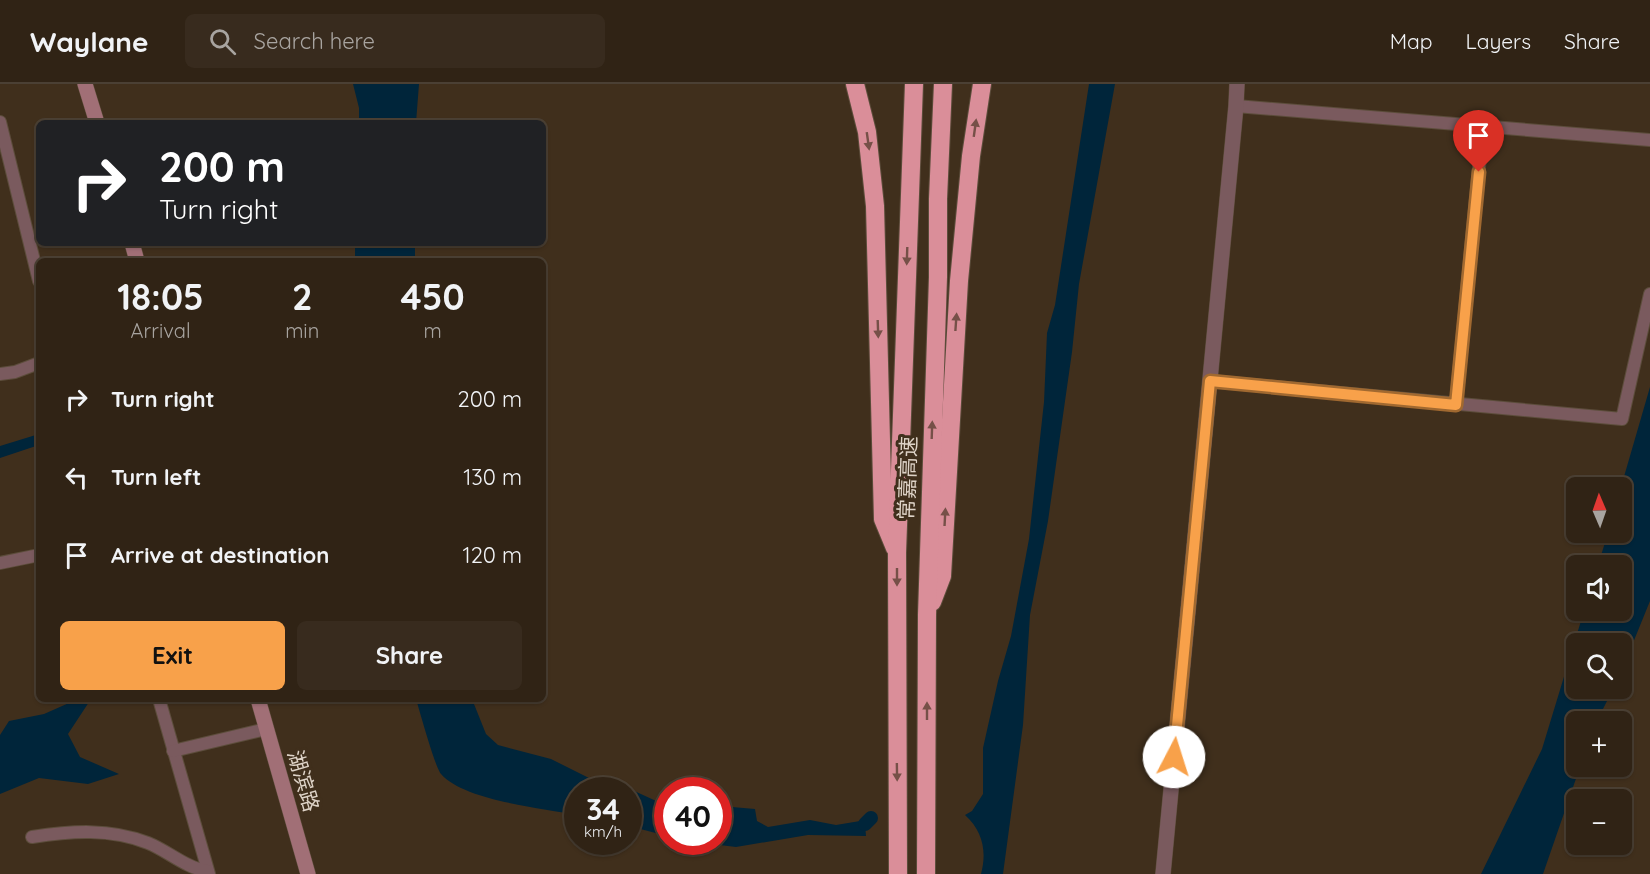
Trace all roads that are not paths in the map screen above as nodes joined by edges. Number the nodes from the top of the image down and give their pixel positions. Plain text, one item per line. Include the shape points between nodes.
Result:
1 (85, 84) edge
2 (855, 84) edge
3 (914, 84) edge
4 (943, 84) edge
5 (982, 84) edge
6 (1236, 84) edge
7 (1236, 106) junction
8 (96, 120) edge
9 (0, 122) edge
10 (1483, 126) junction
11 (1650, 140) edge
12 (35, 244) edge
13 (1650, 294) edge
14 (36, 364) edge
15 (0, 374) edge
16 (1210, 381) junction
17 (1456, 405) junction
18 (897, 553) junction
19 (36, 556) edge
20 (0, 563) edge
21 (927, 615) junction
22 (160, 702) edge
23 (259, 702) edge
24 (266, 729) junction
25 (173, 751) junction
26 (32, 837) dead end
27 (208, 872) edge
28 (308, 874) edge
29 (898, 874) edge
30 (926, 874) edge
31 (1163, 874) edge

1 - 8 main road
2 -> 18 highway via 867,132 875,206 883,519
3 -> 18 highway, 常嘉高速
21 -> 4 highway, 常嘉高速
21 -> 5 highway via 942,576 959,280
6 - 7 street
7 - 10 street
7 - 16 street
9 - 12 street
10 - 11 street
10 - 17 street
13 - 17 street via 1622,419
14 - 15 street
16 - 17 street
16 - 31 street
18 -> 29 highway, 常嘉高速
19 - 20 street
30 -> 21 highway, 常嘉高速
22 - 25 street
23 - 24 main road, 湖滨路
24 - 25 street
24 - 28 main road, 湖滨路
25 - 27 street
26 - 27 street via 61,832 116,834 148,843

